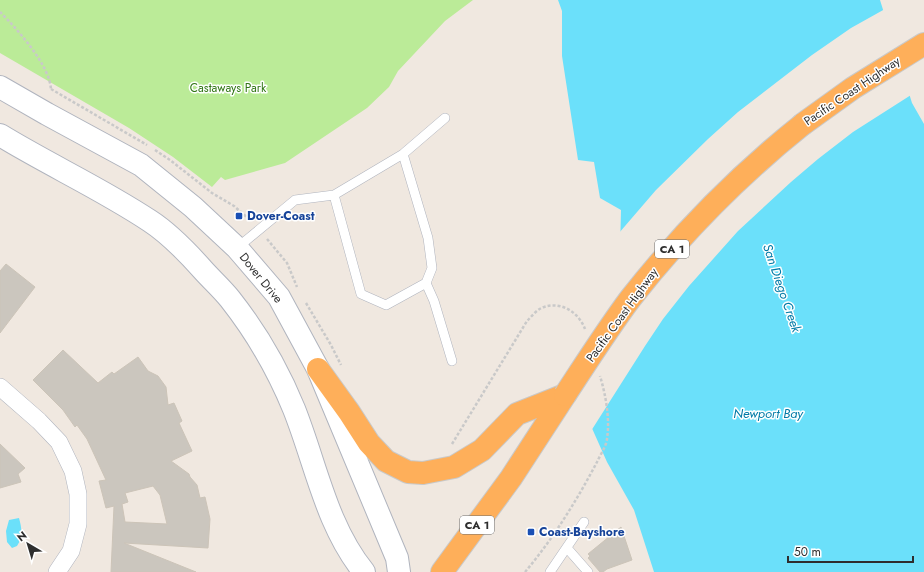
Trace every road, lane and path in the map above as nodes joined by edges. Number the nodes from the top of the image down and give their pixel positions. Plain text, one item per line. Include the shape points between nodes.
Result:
1 (0, 12) edge
2 (924, 44) edge
3 (0, 87) edge
4 (51, 89) junction
5 (47, 114) junction
6 (445, 118) dead end
7 (0, 135) edge
8 (403, 154) junction
9 (334, 195) junction
10 (259, 229) junction
11 (237, 248) junction
12 (426, 283) junction
13 (297, 288) dead end
14 (305, 301) dead end
15 (587, 335) dead end
16 (452, 361) dead end
17 (318, 369) junction
18 (344, 372) dead end
19 (600, 375) dead end
20 (0, 387) edge
21 (565, 395) junction
22 (450, 448) dead end
23 (584, 522) dead end
24 (567, 548) junction
25 (57, 572) edge
26 (364, 572) edge
27 (399, 572) edge
28 (442, 572) edge
29 (525, 572) edge
30 (550, 572) edge
31 (588, 572) edge

1 - 4 path via 32,48
2 - 21 highway, Pacific Coast Highway / CA 1, bridge via 865,80 803,124 721,195 638,289
3 - 5 street, Dover Drive
4 - 5 path
4 - 10 path via 134,136 170,160 234,206
5 - 11 street, Dover Drive via 141,165 193,207
6 - 8 lane
7 - 26 street via 152,222 184,249 230,299 264,348 294,408 340,536
8 - 9 lane
8 - 12 lane via 428,238 432,268
9 - 10 lane via 295,200
9 - 12 lane via 361,294 386,305
10 - 11 lane
10 - 13 path via 287,263
11 - 17 street, Dover Drive via 279,297
12 - 16 lane
14 - 18 path
15 - 22 path via 582,321 573,311 559,306 544,307 537,311 527,321
17 - 21 highway via 368,443 386,461 408,472 423,473 454,467 482,450 517,414
17 - 27 street, Dover Drive via 397,558
19 - 29 path via 609,423 607,442 565,517
20 - 25 street via 40,421 58,442 73,472 78,494 78,524 71,551
21 - 28 highway, Pacific Coast Highway / CA 1 via 511,478
23 - 24 lane
24 - 30 lane
24 - 31 lane

